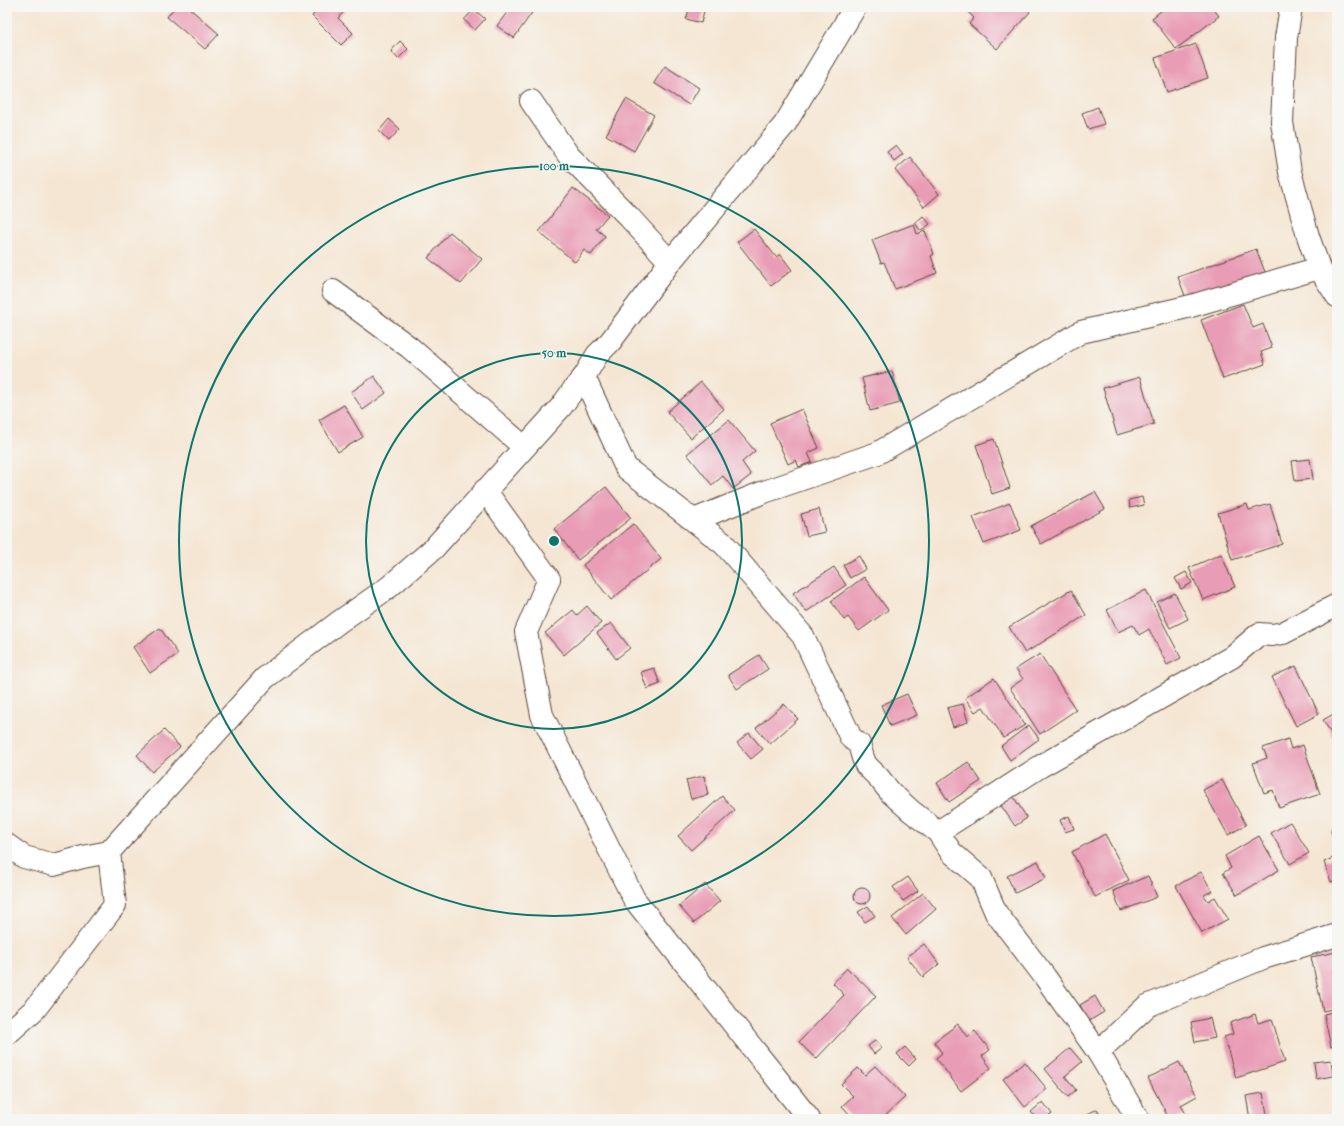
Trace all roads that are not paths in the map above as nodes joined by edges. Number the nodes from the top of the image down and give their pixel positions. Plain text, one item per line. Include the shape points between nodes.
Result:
1 (855, 7) edge
2 (1291, 7) edge
3 (531, 101) dead end
4 (670, 262) junction
5 (1320, 268) junction
6 (333, 291) dead end
7 (1337, 296) edge
8 (584, 378) junction
9 (524, 447) junction
10 (485, 490) junction
11 (694, 520) junction
12 (1337, 605) edge
13 (938, 832) junction
14 (7, 845) edge
15 (109, 852) junction
16 (1337, 935) edge
17 (7, 1034) edge
18 (1098, 1052) junction
19 (809, 1119) edge
20 (1138, 1119) edge

1 - 4 street via 784,124
2 - 5 street via 1286,38 1282,122 1290,172
3 - 4 street via 569,156
4 - 8 street via 610,342 597,355
5 - 7 street
5 - 11 street via 1191,306 1081,332 878,453 764,492
6 - 9 street via 409,347
8 - 9 street via 561,408
8 - 11 street via 626,468
9 - 10 street
10 - 15 street via 433,549 389,587 265,678
10 - 19 street via 549,579 526,632 542,715 634,899
11 - 13 street via 724,544 803,636 851,738 859,744 866,765 911,812
12 - 13 street via 1283,633 1259,634 1232,657 1041,766
13 - 18 street via 951,852 982,878 996,913
14 - 15 street via 24,857 54,865
15 - 17 street via 115,905 35,1009
16 - 18 street via 1263,958 1147,1006
18 - 20 street

